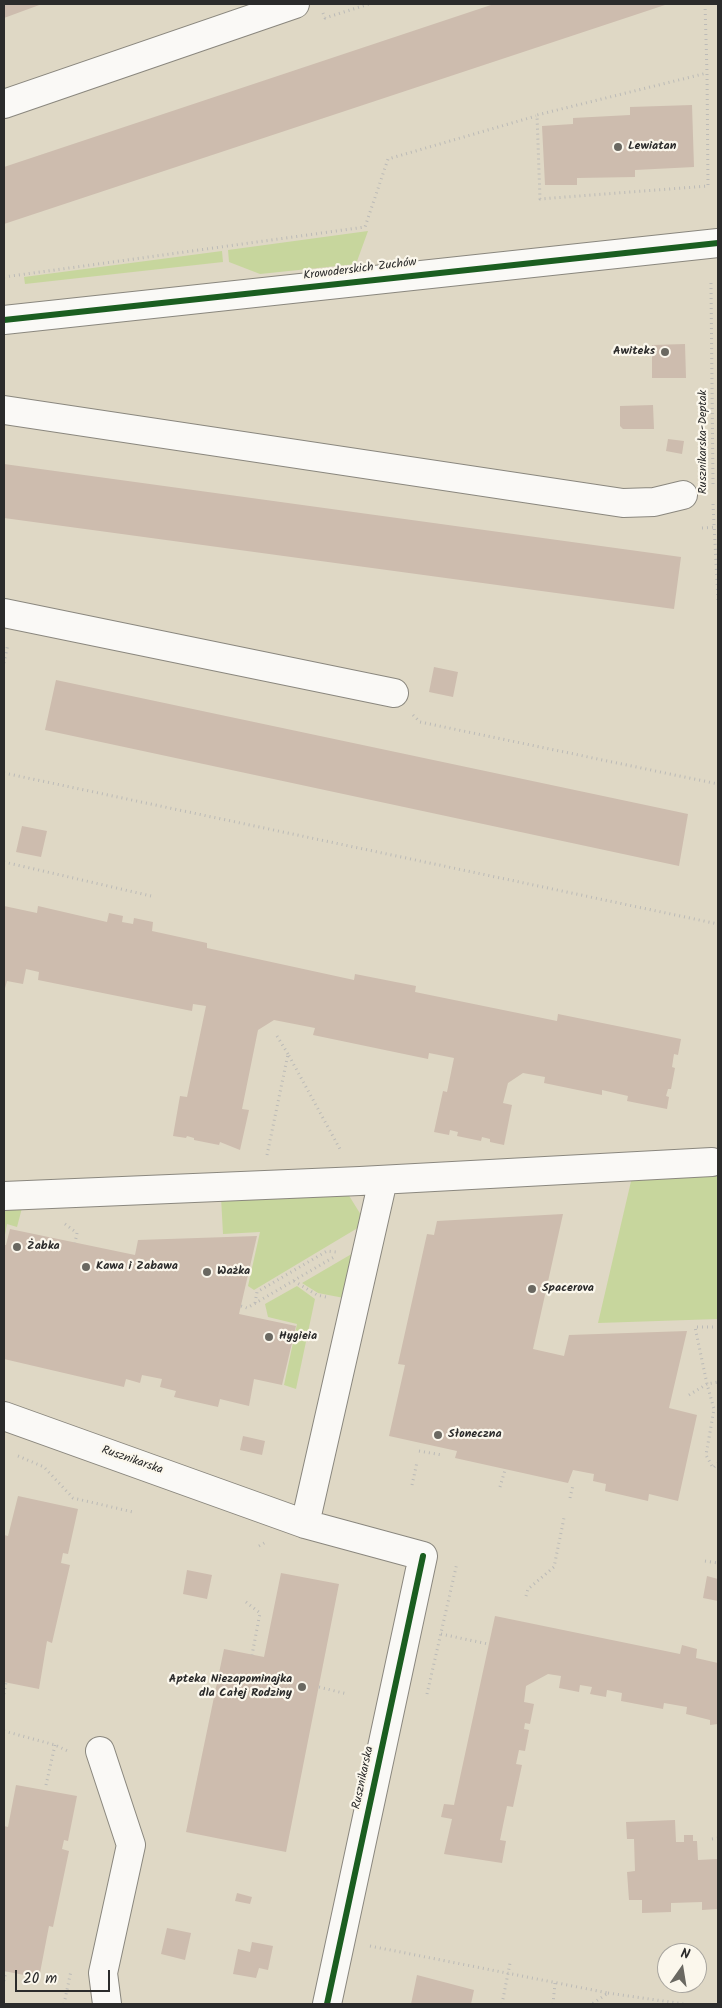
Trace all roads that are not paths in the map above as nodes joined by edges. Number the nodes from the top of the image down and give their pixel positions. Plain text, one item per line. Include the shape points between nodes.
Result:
1 (295, 4) edge
2 (4, 104) edge
3 (718, 243) edge
4 (4, 320) edge
5 (4, 410) edge
6 (682, 495) dead end
7 (7, 624) edge
8 (394, 693) road end
9 (712, 1162) dead end
10 (372, 1180) junction
11 (4, 1196) edge
12 (4, 1416) edge
13 (305, 1524) junction
14 (100, 1751) dead end
15 (107, 2004) edge
16 (328, 2004) edge

1 - 2 street
3 - 4 street, Krowoderskich Zuchów
5 - 6 street via 623,502 654,502
7 - 8 street
9 - 10 street
10 - 11 street
10 - 13 street
12 - 13 street, Rusznikarska
13 - 16 street, Rusznikarska via 423,1556
14 - 15 street via 131,1845 103,1973

